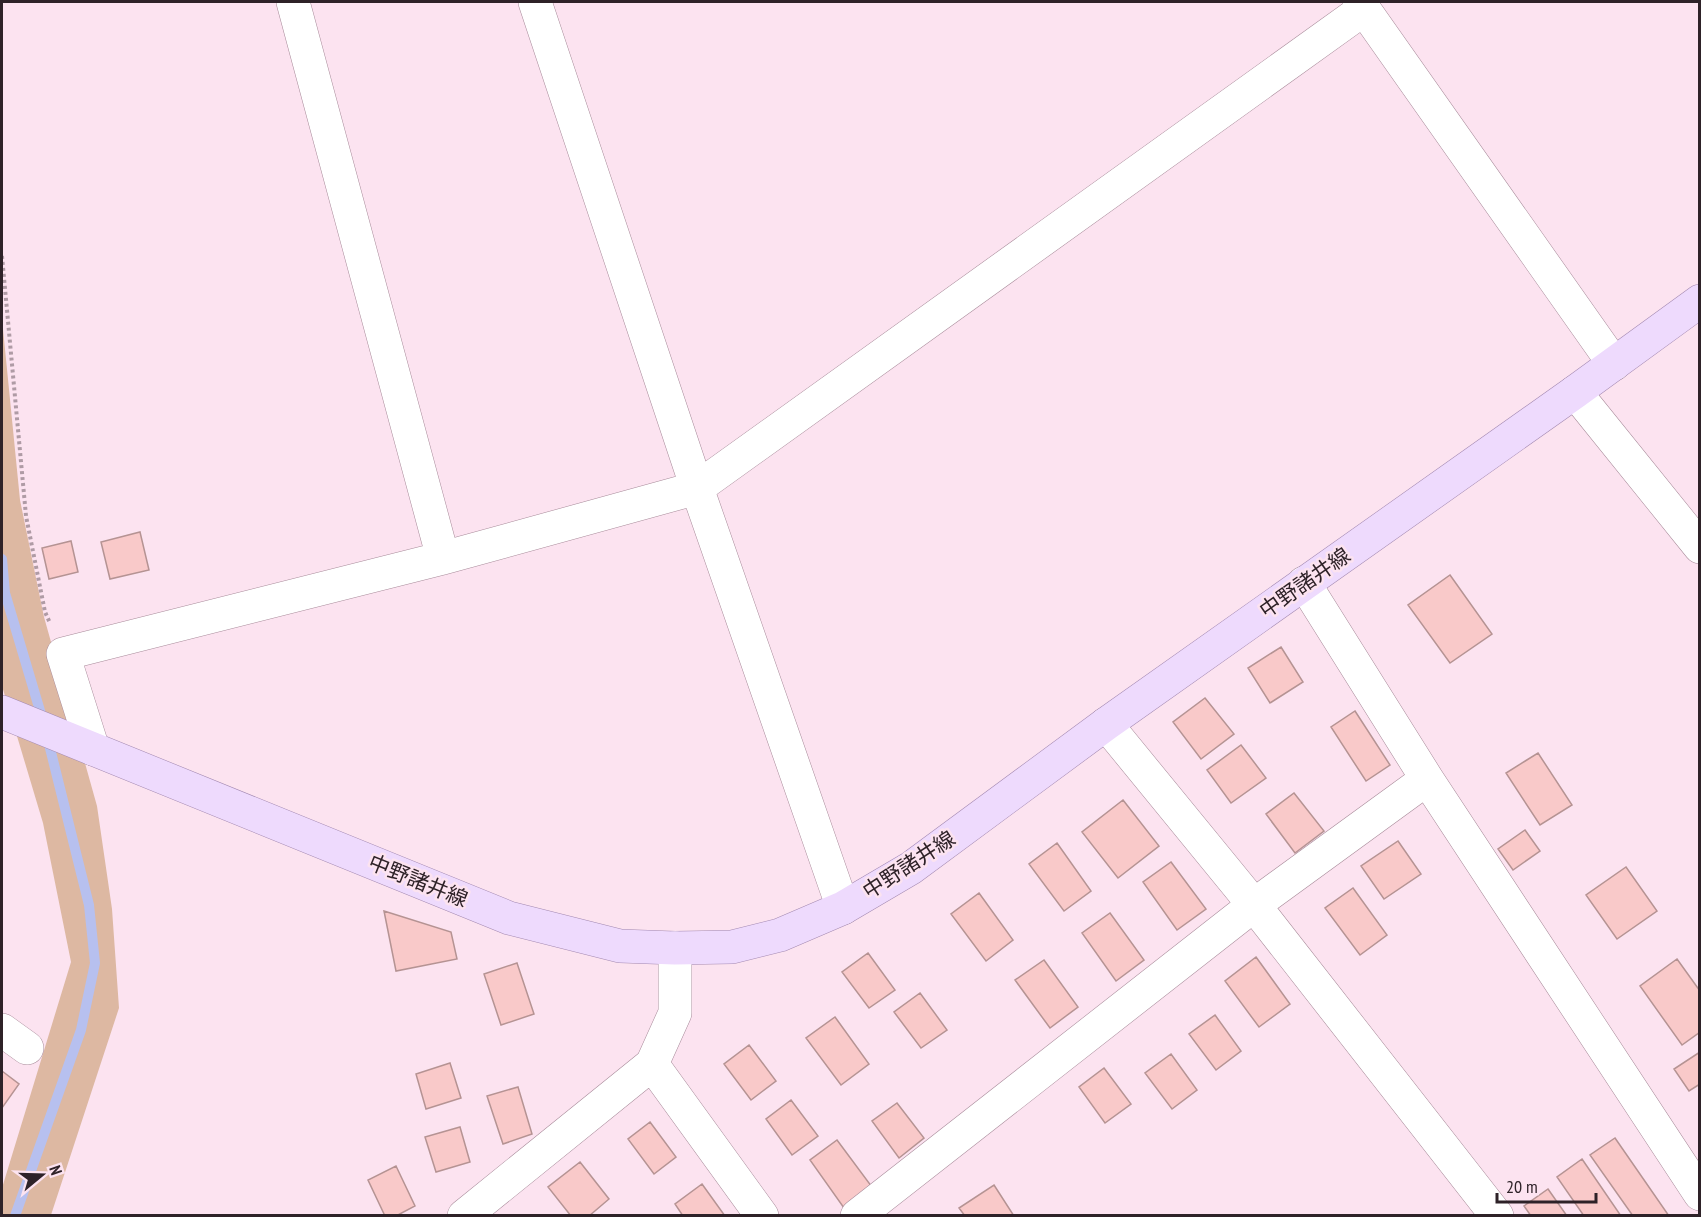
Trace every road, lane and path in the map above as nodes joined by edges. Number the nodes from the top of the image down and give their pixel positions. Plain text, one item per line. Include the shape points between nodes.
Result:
1 (293, 2) edge
2 (535, 2) edge
3 (1362, 5) edge
4 (2, 256) edge
5 (1700, 301) edge
6 (1614, 364) junction
7 (1575, 392) junction
8 (697, 488) junction
9 (1700, 547) edge
10 (443, 558) junction
11 (1304, 583) junction
12 (63, 654) junction
13 (2, 712) edge
14 (1106, 724) junction
15 (87, 747) junction
16 (1427, 779) junction
17 (1254, 905) junction
18 (843, 908) junction
19 (675, 948) junction
20 (652, 1064) junction
21 (1700, 1194) edge
22 (464, 1215) edge
23 (762, 1215) edge
24 (857, 1215) edge
25 (1497, 1215) edge

1 - 10 street
2 - 8 street
3 - 6 street
3 - 8 street
4 - 12 path via 26,516 45,612
5 - 6 main road, 中野諸井線
6 - 7 main road, 中野諸井線
7 - 9 street
7 - 11 main road, 中野諸井線
8 - 10 street
8 - 18 street
10 - 12 street
11 - 14 main road, 中野諸井線
11 - 16 street
12 - 15 street
13 - 15 main road, 中野諸井線
14 - 17 street
14 - 18 main road, 中野諸井線 via 911,868
15 - 19 main road, 中野諸井線 via 509,918 620,946
16 - 17 street
16 - 21 street
17 - 24 street
17 - 25 street
18 - 19 main road, 中野諸井線 via 780,935 742,945
19 - 20 street via 675,1013
20 - 22 street
20 - 23 street

